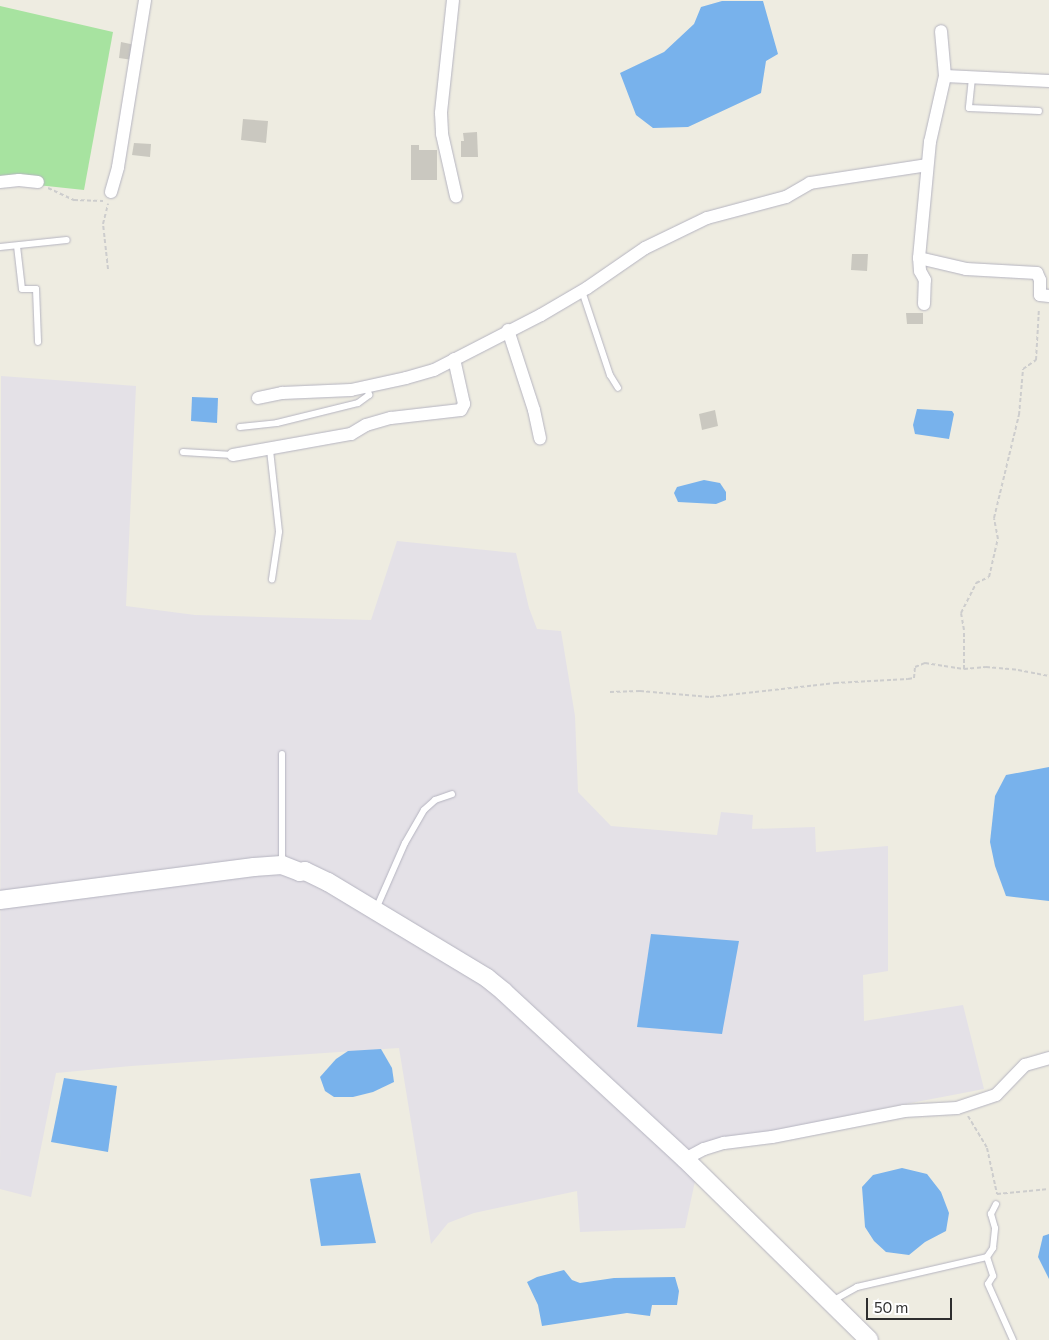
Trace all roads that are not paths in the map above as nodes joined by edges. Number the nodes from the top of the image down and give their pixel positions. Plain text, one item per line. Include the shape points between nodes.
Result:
1 (145, 0) edge
2 (453, 0) edge
3 (941, 31) dead end
4 (945, 76) junction
5 (972, 78) junction
6 (1049, 81) edge
7 (1039, 111) dead end
8 (927, 165) junction
9 (0, 182) edge
10 (38, 182) road end
11 (111, 192) dead end
12 (456, 196) dead end
13 (67, 240) dead end
14 (17, 246) junction
15 (0, 247) edge
16 (919, 258) junction
17 (582, 291) junction
18 (1045, 296) edge
19 (924, 304) dead end
20 (508, 330) junction
21 (38, 342) dead end
22 (454, 359) junction
23 (368, 387) junction
24 (618, 388) dead end
25 (258, 398) dead end
26 (240, 427) dead end
27 (540, 438) dead end
28 (270, 450) junction
29 (183, 452) dead end
30 (233, 455) joint
31 (272, 579) dead end
32 (282, 754) dead end
33 (452, 794) dead end
34 (282, 866) junction
35 (0, 900) edge
36 (375, 910) junction
37 (1049, 1058) edge
38 (684, 1159) junction
39 (996, 1204) dead end
40 (987, 1257) junction
41 (830, 1302) junction
42 (869, 1340) edge
43 (1013, 1340) edge

1 - 11 street via 118,167
2 - 12 street via 441,114 442,134
3 - 4 street
4 - 5 street
4 - 8 street
5 - 6 street
5 - 7 lane via 969,108
8 - 16 street
8 - 17 street via 810,183 786,197 707,218 645,248
9 - 10 street
13 - 14 lane
14 - 15 lane
14 - 21 lane via 22,290 36,289
16 - 18 street via 966,268 1037,273
16 - 19 street via 925,280
17 - 20 street
17 - 24 lane via 610,374
20 - 22 street
20 - 27 street
22 - 23 street via 434,370
22 - 28 street via 464,404 461,410 391,418 366,425 351,434
23 - 25 street via 282,393
23 - 26 lane via 369,396 358,403 277,423
28 - 30 street
28 - 31 lane via 279,532
29 - 30 lane
32 - 34 lane
33 - 36 lane via 435,800 424,810 405,843
34 - 35 street
34 - 36 street via 305,871
36 - 38 street via 493,982
37 - 38 street via 1025,1065 996,1095 957,1108 904,1110 772,1137 724,1143
38 - 41 street
39 - 40 lane via 991,1214 993,1248
40 - 41 lane via 857,1286
40 - 43 lane via 994,1276 988,1284
41 - 42 street

